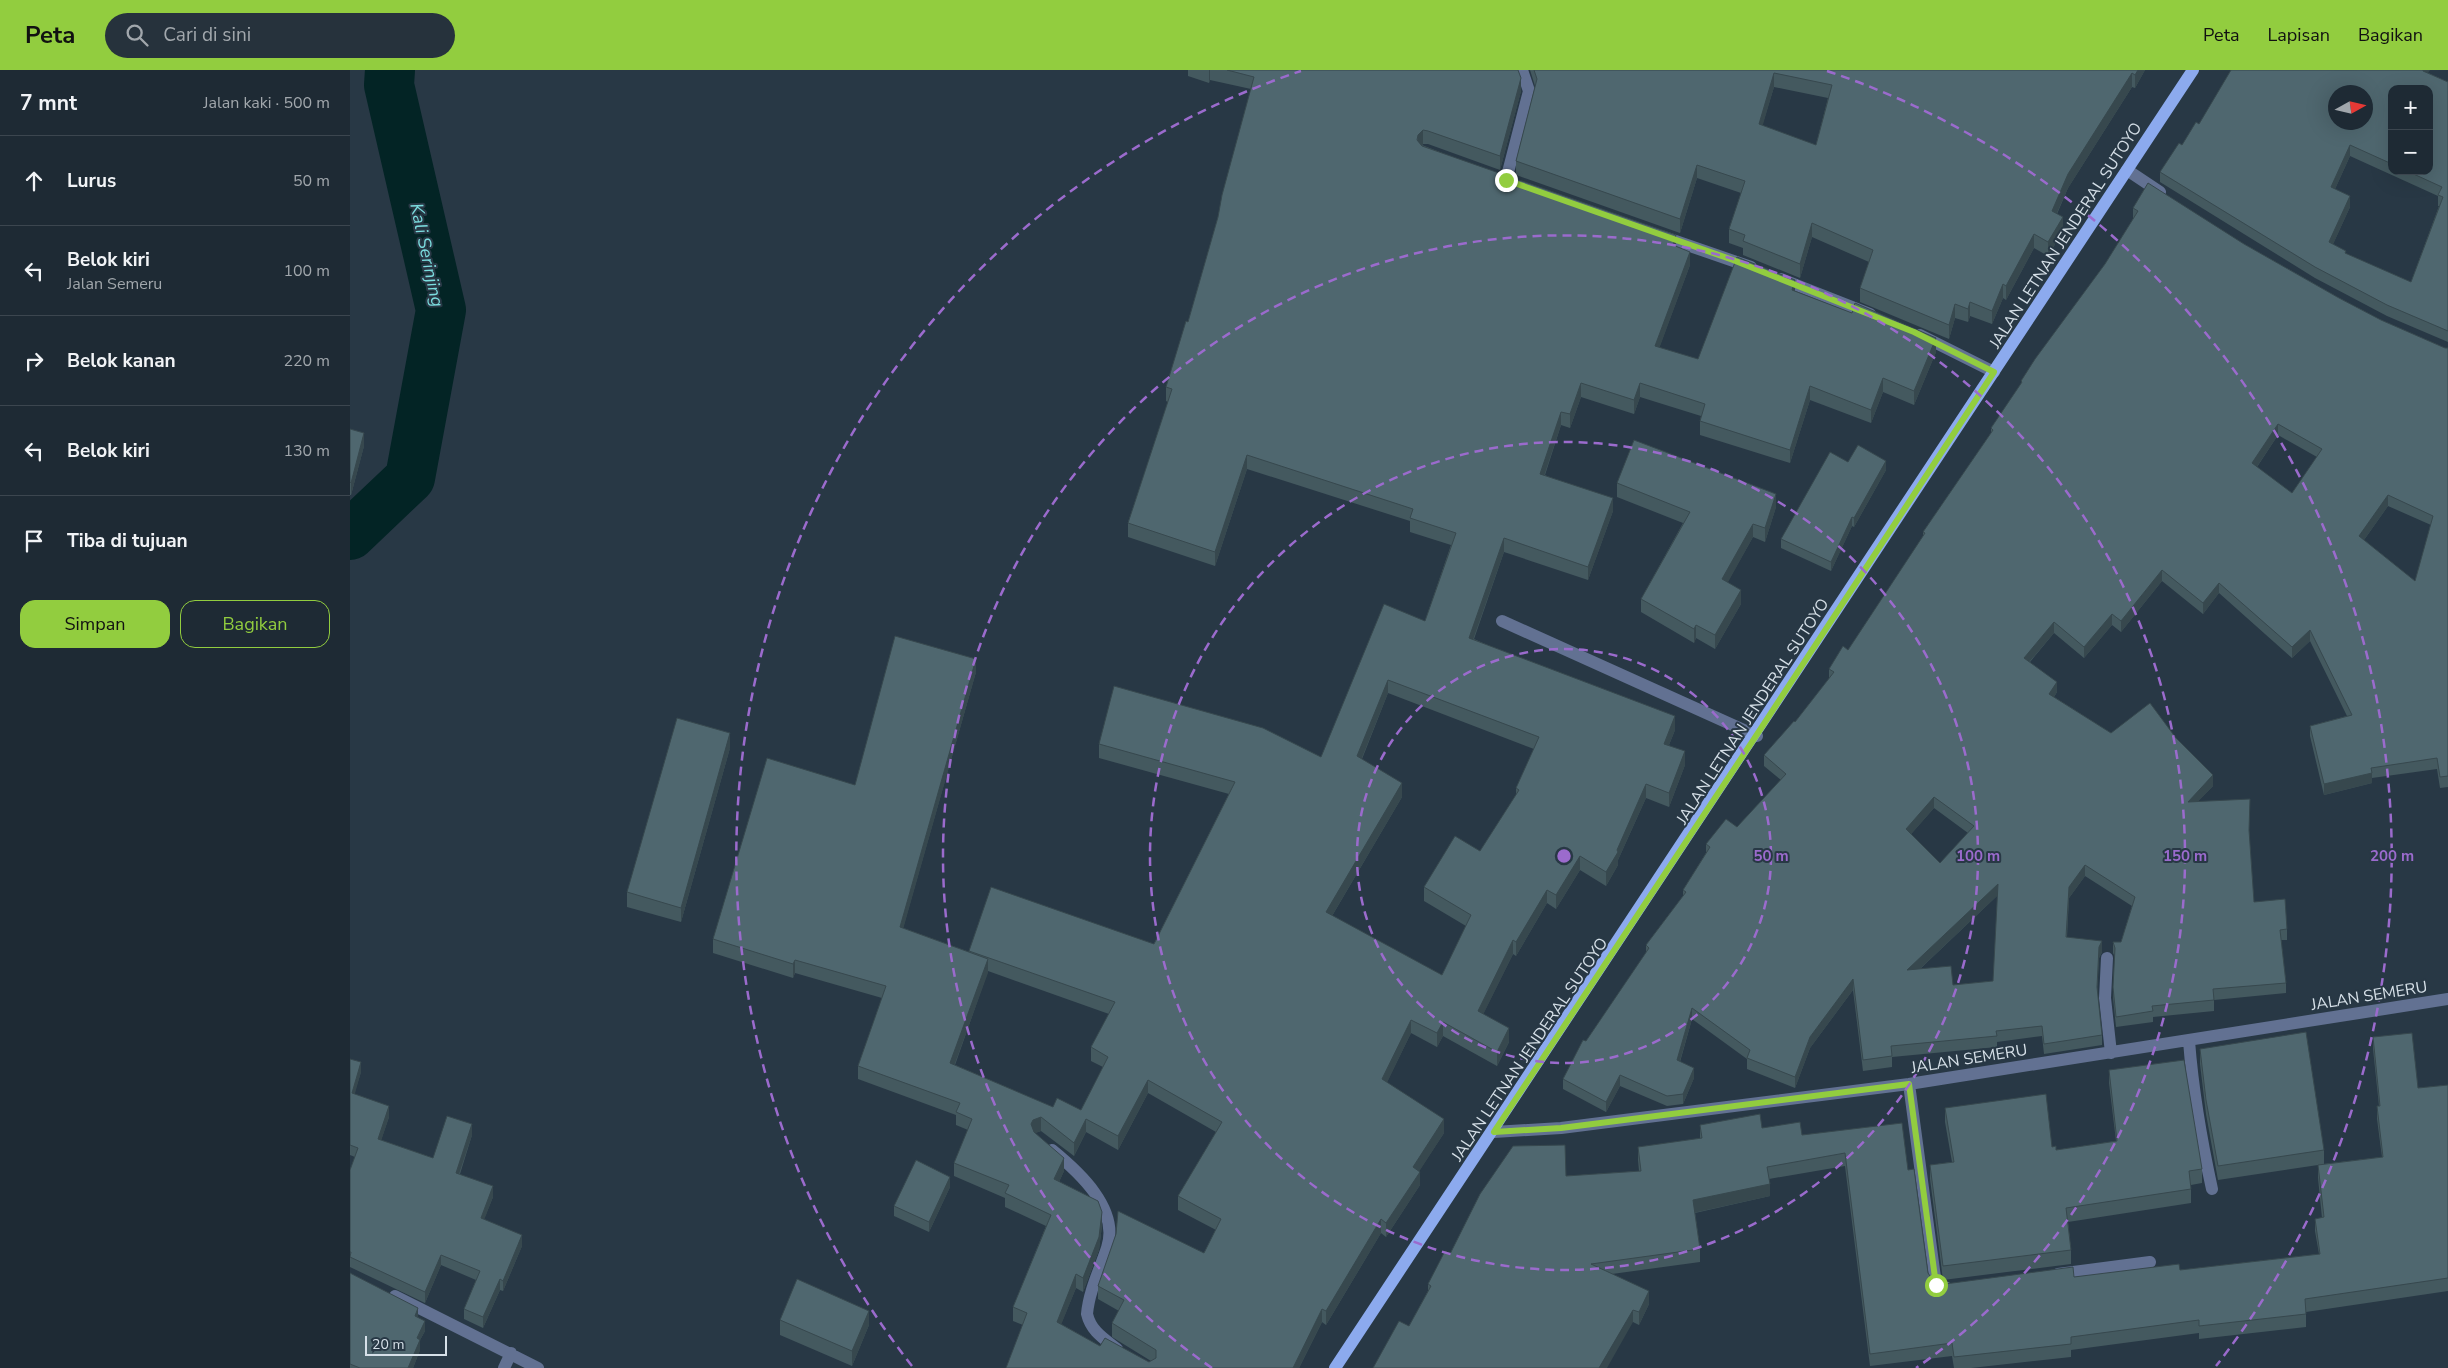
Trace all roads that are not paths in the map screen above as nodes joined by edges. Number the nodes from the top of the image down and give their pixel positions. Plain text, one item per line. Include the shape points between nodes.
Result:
1 (1522, 70) edge
2 (2193, 70) edge
3 (2127, 170) junction
4 (1506, 180) edge
5 (2172, 200) edge
6 (1651, 232) edge
7 (1878, 317) edge
8 (1905, 328) edge
9 (1994, 372) junction
10 (1502, 621) dead end
11 (1756, 736) junction
12 (2107, 958) dead end
13 (2448, 999) edge
14 (2189, 1041) junction
15 (2111, 1053) junction
16 (1909, 1084) junction
17 (1494, 1132) junction
18 (1038, 1139) edge
19 (2212, 1189) dead end
20 (2150, 1262) dead end
21 (2042, 1276) edge
22 (1963, 1286) edge
23 (385, 1292) edge
24 (511, 1353) junction
25 (1124, 1354) edge
26 (504, 1368) edge
27 (538, 1368) edge
28 (1335, 1368) edge

1 - 4 street via 1530,91
2 - 3 main road, JALAN LETNAN JENDERAL SUTOYO
3 - 5 street
3 - 9 main road, JALAN LETNAN JENDERAL SUTOYO
6 - 7 street
8 - 9 street
9 - 11 main road, JALAN LETNAN JENDERAL SUTOYO
10 - 11 street
11 - 17 main road, JALAN LETNAN JENDERAL SUTOYO
12 - 15 street via 2105,998
13 - 14 street, JALAN SEMERU
14 - 15 street, JALAN SEMERU
14 - 19 street via 2200,1136
15 - 16 street, JALAN SEMERU
16 - 17 street, JALAN SEMERU via 1561,1128
16 - 22 street via 1936,1285 1944,1289
17 - 28 main road, JALAN LETNAN JENDERAL SUTOYO
18 - 25 street via 1081,1178 1108,1215 1110,1237 1087,1314 1093,1330
20 - 21 street
23 - 24 street
24 - 26 street
24 - 27 street

